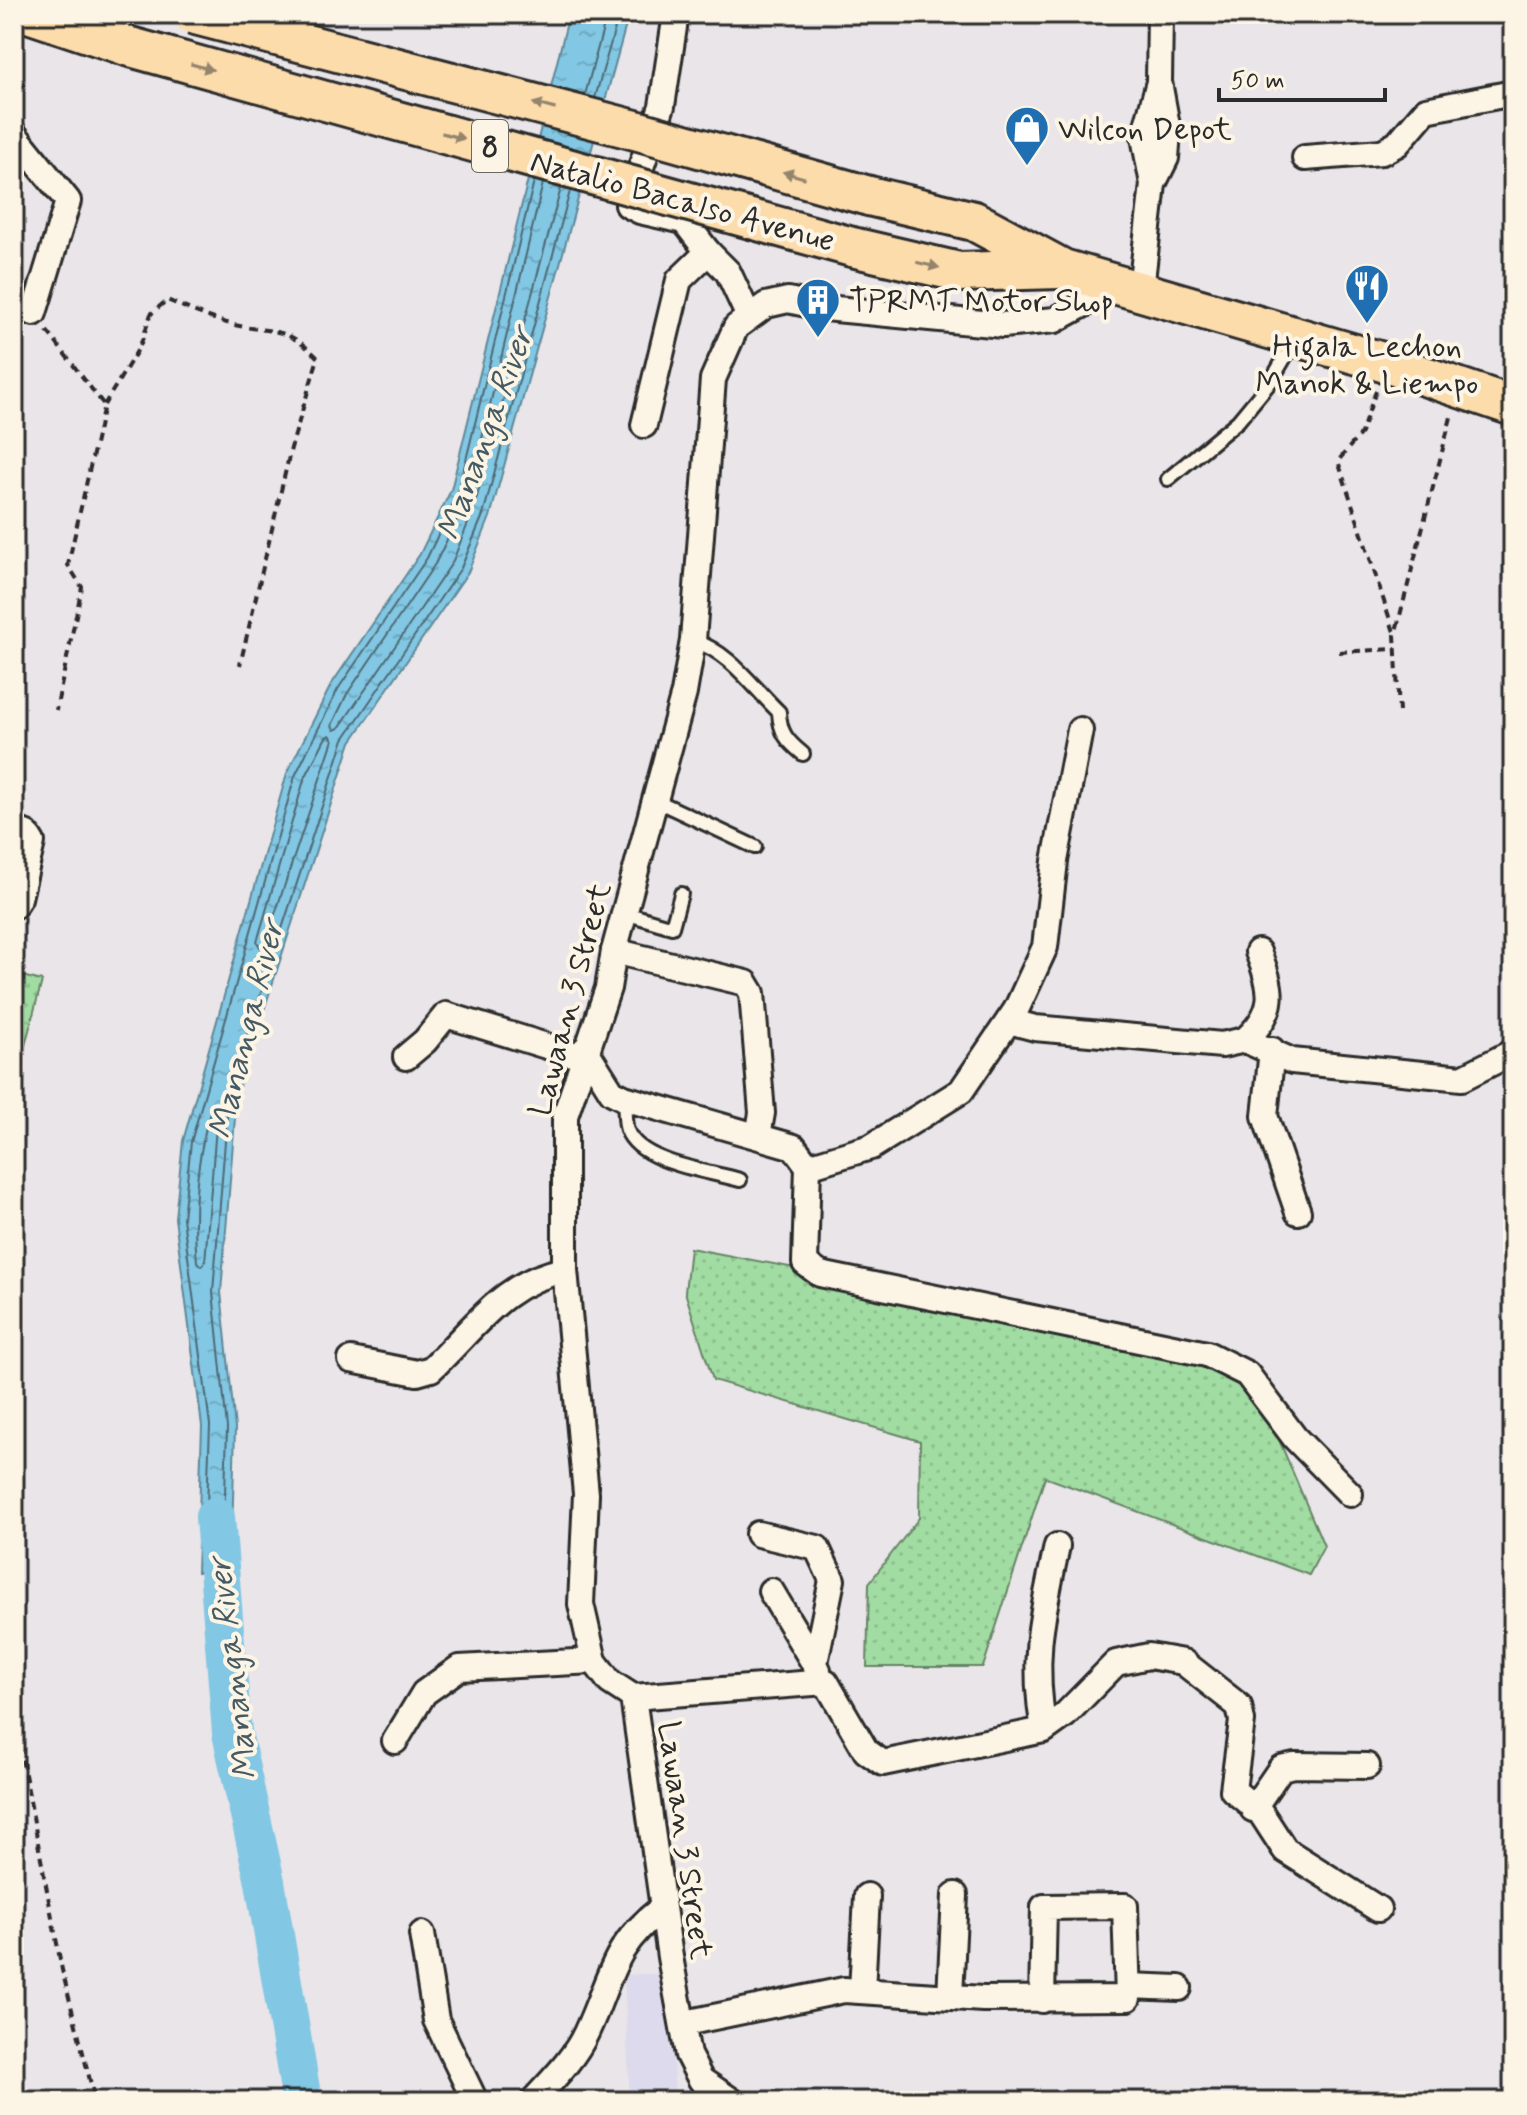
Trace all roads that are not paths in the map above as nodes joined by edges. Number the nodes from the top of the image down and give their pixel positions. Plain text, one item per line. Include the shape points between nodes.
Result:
1 (31, 14) edge
2 (192, 14) edge
3 (676, 14) edge
4 (1160, 14) edge
5 (68, 20) edge
6 (1513, 93) edge
7 (14, 134) edge
8 (1305, 158) dead end
9 (708, 252) junction
10 (1063, 269) junction
11 (1125, 285) junction
12 (34, 313) road end
13 (749, 317) junction
14 (1297, 337) junction
15 (1513, 406) edge
16 (644, 425) dead end
17 (1168, 479) dead end
18 (693, 640) junction
19 (1080, 730) dead end
20 (803, 754) dead end
21 (655, 800) junction
22 (14, 829) edge
23 (755, 847) dead end
24 (681, 894) dead end
25 (14, 906) edge
26 (625, 913) junction
27 (614, 951) junction
28 (1258, 952) dead end
29 (1009, 1021) junction
30 (1245, 1040) junction
31 (1272, 1050) junction
32 (1513, 1052) edge
33 (583, 1053) junction
34 (406, 1057) dead end
35 (624, 1098) junction
36 (758, 1136) junction
37 (808, 1166) junction
38 (740, 1180) dead end
39 (1298, 1212) dead end
40 (565, 1270) junction
41 (351, 1360) dead end
42 (1350, 1494) dead end
43 (758, 1534) dead end
44 (1057, 1546) dead end
45 (771, 1591) dead end
46 (594, 1661) junction
47 (820, 1673) junction
48 (633, 1697) junction
49 (1044, 1730) junction
50 (395, 1741) dead end
51 (1367, 1766) dead end
52 (1253, 1809) junction
53 (955, 1895) dead end
54 (867, 1896) dead end
55 (662, 1908) junction
56 (1378, 1909) dead end
57 (422, 1934) dead end
58 (1128, 1986) junction
59 (1179, 1988) dead end
60 (862, 1991) junction
61 (950, 1996) junction
62 (1042, 2000) junction
63 (685, 2023) junction
64 (475, 2101) edge
65 (533, 2101) edge
66 (732, 2101) edge

1 - 5 main road, Natalio Bacalso Avenue / 8
10 -> 2 main road, Natalio Bacalso Avenue / 8, bridge via 974,221
3 - 9 street via 662,106 628,205 684,221
4 - 11 street via 1159,82 1144,137 1153,184
5 -> 10 main road, Natalio Bacalso Avenue / 8, bridge via 127,46 852,247 959,272
6 - 8 street via 1426,110 1397,144 1382,152
7 - 12 street via 68,201
9 - 13 street via 728,272
9 - 16 street via 679,280
10 - 11 main road, Natalio Bacalso Avenue / 8
11 - 13 street via 1055,320 1003,325 788,300 766,305
11 - 14 main road, Natalio Bacalso Avenue / 8
13 - 18 street, Lawaan 3 Street via 736,327 713,379
14 - 15 main road, Natalio Bacalso Avenue / 8
14 - 17 lane via 1271,381 1238,421
18 - 20 lane via 724,653 735,664 779,712 780,728
18 - 21 street, Lawaan 3 Street
19 - 29 street via 1045,947
21 - 23 lane
21 - 26 street, Lawaan 3 Street
22 - 25 street via 32,842
24 - 26 lane via 672,927
26 - 27 street, Lawaan 3 Street
27 - 33 street, Lawaan 3 Street via 608,988
27 - 36 street via 746,983 752,993 762,1113
28 - 30 street via 1271,985 1270,1005 1259,1028
29 - 30 street via 1035,1028 1222,1045
29 - 37 street via 961,1091 871,1147
30 - 31 street
31 - 32 street via 1292,1061 1462,1078
31 - 39 street via 1265,1116
33 - 34 street via 446,1015
33 - 35 street via 612,1092
33 - 40 street, Lawaan 3 Street via 565,1116
35 - 36 street
35 - 38 lane via 628,1131 642,1150
36 - 37 street via 794,1147
37 - 42 street via 805,1263 820,1274 1207,1354 1247,1374 1295,1438
40 - 41 street via 536,1275 514,1287 431,1369 417,1373
40 - 46 street, Lawaan 3 Street via 586,1494 581,1604
43 - 47 street via 817,1548 832,1580
44 - 49 street via 1036,1645
45 - 47 street
46 - 48 street, Lawaan 3 Street via 610,1682
46 - 50 street via 459,1668 424,1693
47 - 48 street
47 - 49 street via 866,1751 883,1763
48 - 55 street, Lawaan 3 Street
49 - 52 street via 1116,1663 1149,1656 1183,1662 1239,1706 1242,1721 1233,1790
51 - 52 street via 1281,1768
52 - 56 street via 1285,1850
53 - 61 street
54 - 60 street
55 - 63 street, Lawaan 3 Street
55 - 65 street via 634,1930 611,1967 586,2034
57 - 64 street via 436,2020
58 - 59 street
58 - 62 street via 1128,1998
58 - 62 street via 1125,1906 1044,1907
60 - 61 street
60 - 63 street via 806,1997
61 - 62 street
63 - 66 street, Lawaan 3 Street via 688,2055 701,2080

